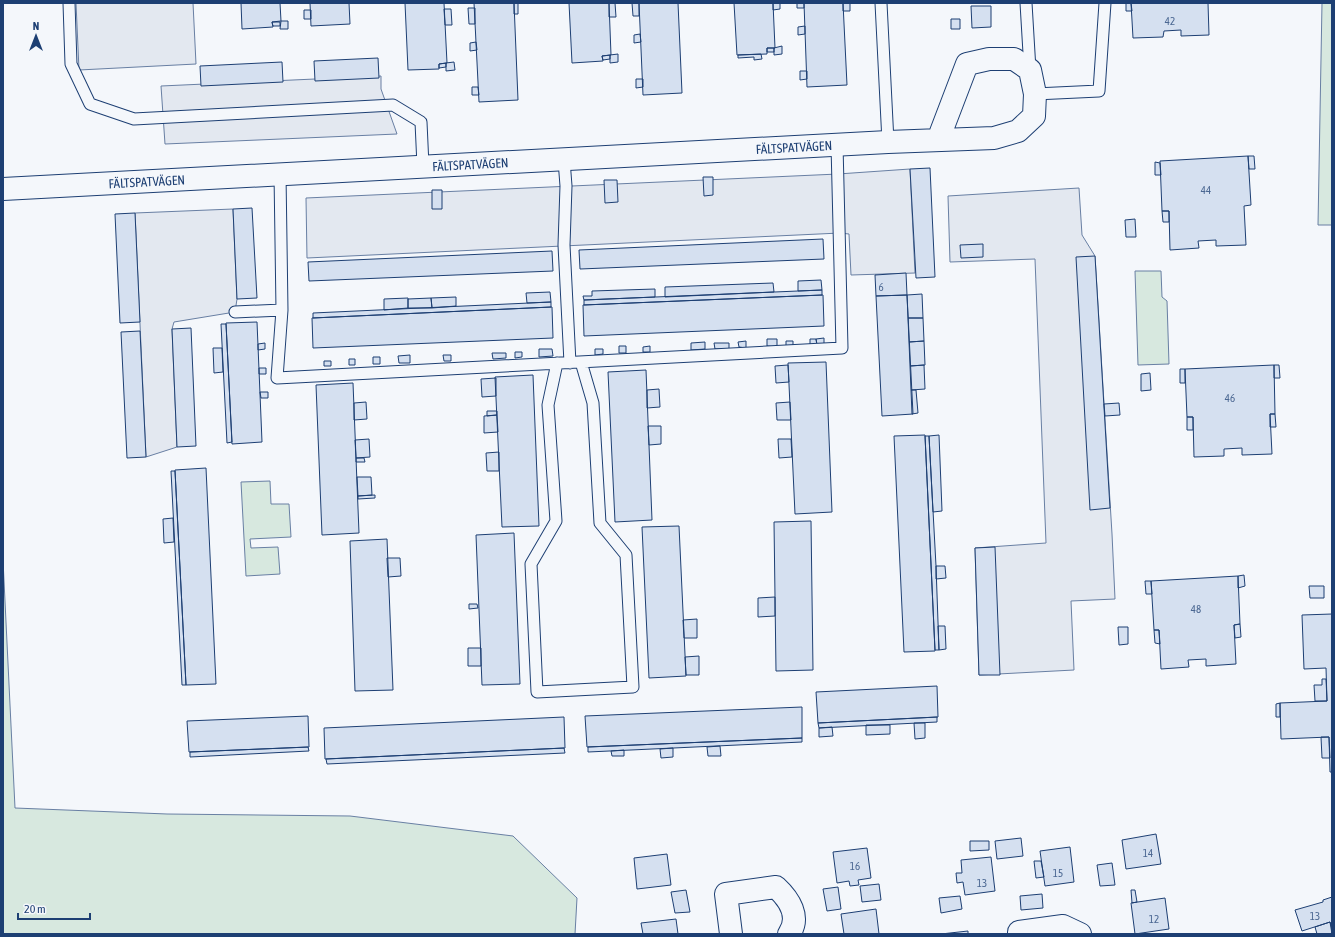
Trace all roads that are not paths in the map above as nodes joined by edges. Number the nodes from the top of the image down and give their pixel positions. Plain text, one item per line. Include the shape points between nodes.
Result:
1 (69, 3) edge
2 (881, 3) edge
3 (1026, 3) edge
4 (1105, 3) edge
5 (1030, 70) junction
6 (1035, 94) junction
7 (938, 140) junction
8 (888, 142) junction
9 (837, 144) junction
10 (564, 160) junction
11 (423, 166) junction
12 (280, 174) junction
13 (3, 189) edge
14 (282, 310) junction
15 (235, 312) dead end
16 (576, 362) junction
17 (557, 364) junction
18 (731, 934) edge
19 (789, 934) edge
20 (1019, 934) edge
21 (1080, 934) edge

1 - 11 lane via 71,64 90,104 134,119 393,105 421,122
2 - 8 lane
3 - 5 lane
4 - 6 lane via 1099,91
5 - 6 street, FÄLTSPATVÄGEN
5 - 7 street via 1014,59 989,59 967,64
6 - 7 street, FÄLTSPATVÄGEN via 1034,116 1018,131 994,138
7 - 8 street, FÄLTSPATVÄGEN
8 - 9 street, FÄLTSPATVÄGEN
9 - 10 street, FÄLTSPATVÄGEN
9 - 16 lane via 842,348
10 - 11 street, FÄLTSPATVÄGEN
10 - 16 lane via 564,245
11 - 12 street, FÄLTSPATVÄGEN
12 - 13 street, FÄLTSPATVÄGEN
12 - 14 lane
14 - 15 lane
14 - 17 lane via 278,378
16 - 17 lane
16 - 17 lane via 594,403 600,523 626,555 633,688 537,692 530,564 556,521 548,404
18 - 19 street via 726,894 776,887 791,905 794,917
20 - 21 street via 1063,926

